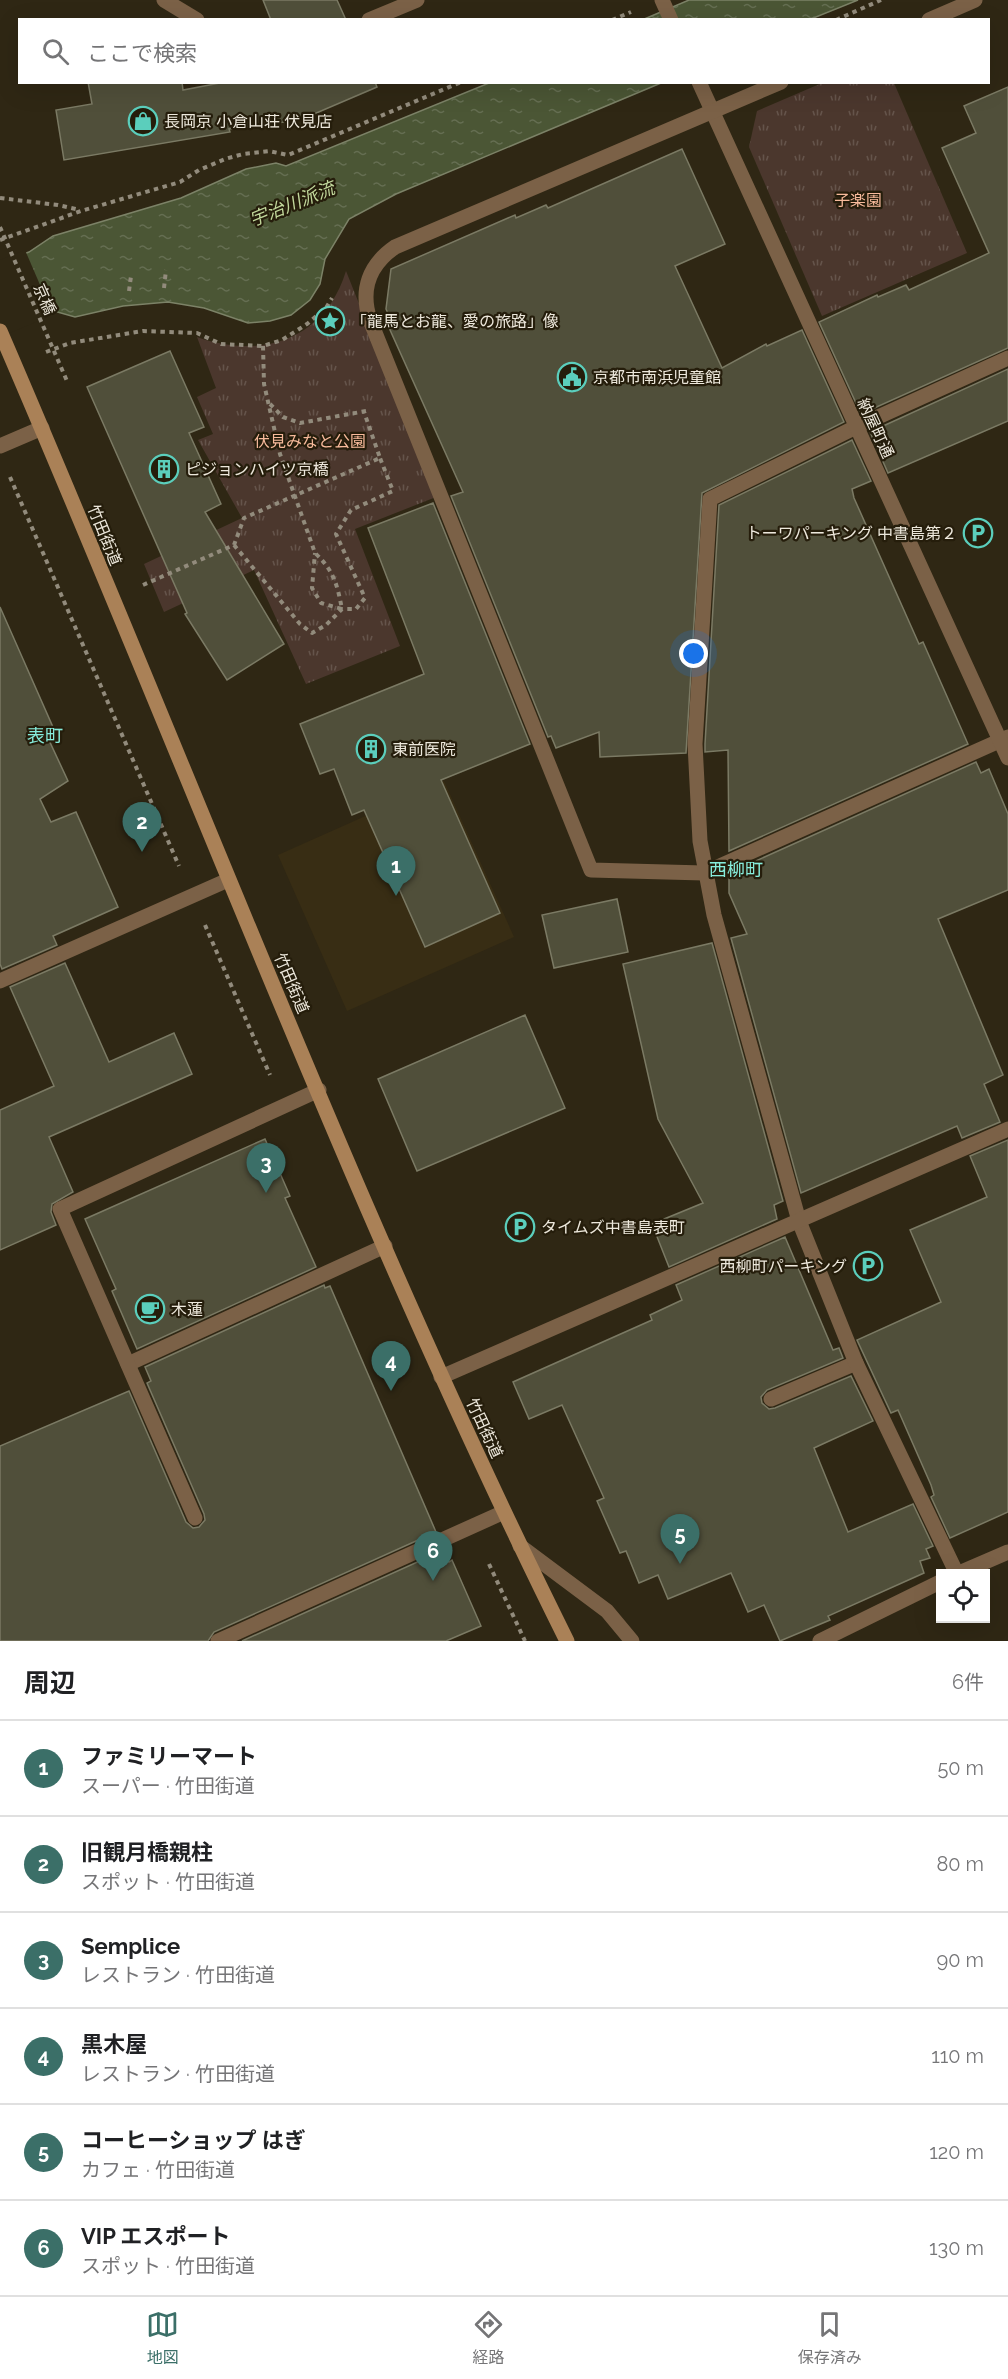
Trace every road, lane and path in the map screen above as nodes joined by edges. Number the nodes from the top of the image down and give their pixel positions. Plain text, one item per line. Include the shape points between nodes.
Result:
1 (164, 0) edge
2 (417, 0) edge
3 (663, 0) edge
4 (881, 0) edge
5 (975, 0) edge
6 (194, 18) edge
7 (374, 18) edge
8 (670, 18) edge
9 (840, 18) edge
10 (934, 18) edge
11 (456, 84) edge
12 (776, 84) edge
13 (702, 90) edge
14 (712, 112) junction
15 (0, 198) edge
16 (81, 211) junction
17 (0, 227) edge
18 (0, 240) edge
19 (166, 270) dead end
20 (131, 276) dead end
21 (164, 288) dead end
22 (129, 291) dead end
23 (0, 331) edge
24 (197, 333) dead end
25 (263, 346) dead end
26 (40, 354) dead end
27 (1008, 358) edge
28 (67, 381) dead end
29 (270, 404) junction
30 (856, 427) junction
31 (42, 428) junction
32 (0, 446) edge
33 (380, 458) junction
34 (9, 476) dead end
35 (234, 544) junction
36 (315, 553) junction
37 (112, 599) junction
38 (342, 609) junction
39 (1004, 739) edge
40 (1008, 758) edge
41 (705, 873) junction
42 (228, 880) junction
43 (192, 896) junction
44 (209, 933) dead end
45 (0, 981) edge
46 (319, 1090) junction
47 (1008, 1129) edge
48 (799, 1221) junction
49 (385, 1246) junction
50 (856, 1363) junction
51 (128, 1364) junction
52 (441, 1377) junction
53 (771, 1399) dead end
54 (504, 1512) junction
55 (195, 1518) dead end
56 (520, 1546) junction
57 (1008, 1552) edge
58 (955, 1569) edge
59 (969, 1569) edge
60 (936, 1584) edge
61 (218, 1641) edge
62 (567, 1641) edge
63 (632, 1641) edge
64 (820, 1641) edge

1 - 6 street
2 - 7 street
3 - 8 street
4 - 9 path
5 - 10 street
11 - 16 path via 288,155 269,151 243,154 199,170 180,182
12 - 14 street
13 - 14 street, 納屋町通
14 - 30 street, 納屋町通
14 - 41 street via 395,247 370,273 365,297 370,320 591,870
15 - 16 path via 58,204
16 - 18 path
17 - 28 path, 京橋
19 - 21 path
20 - 22 path
23 - 31 main road, 竹田街道
24 - 26 path via 143,331 70,343
25 - 29 path via 264,384
27 - 30 street
29 - 33 path via 283,417 300,423 364,412
29 - 36 path via 285,472
30 - 39 street, 納屋町通
30 - 41 street via 710,499 695,744 697,809
31 - 32 street
31 - 37 main road, 竹田街道
33 - 35 path via 244,518
33 - 38 path via 393,491 351,510 336,534 365,598 356,609
34 - 43 path
35 - 37 path
35 - 38 path via 300,624 312,633
36 - 38 path via 336,581
36 - 38 path via 312,588 321,603
37 - 42 main road, 竹田街道
39 - 40 street, 納屋町通
39 - 41 street
41 - 48 street
42 - 43 street
42 - 46 main road, 竹田街道
43 - 44 path
43 - 45 street
46 - 49 main road, 竹田街道
46 - 51 street via 60,1209
47 - 48 street
48 - 50 street
48 - 52 street
49 - 51 street
49 - 52 main road, 竹田街道
50 - 53 street
50 - 58 street
51 - 55 street
52 - 54 main road, 竹田街道
54 - 56 main road, 竹田街道
54 - 61 street
56 - 62 main road, 竹田街道
56 - 63 street via 607,1611
57 - 59 street
60 - 64 street

